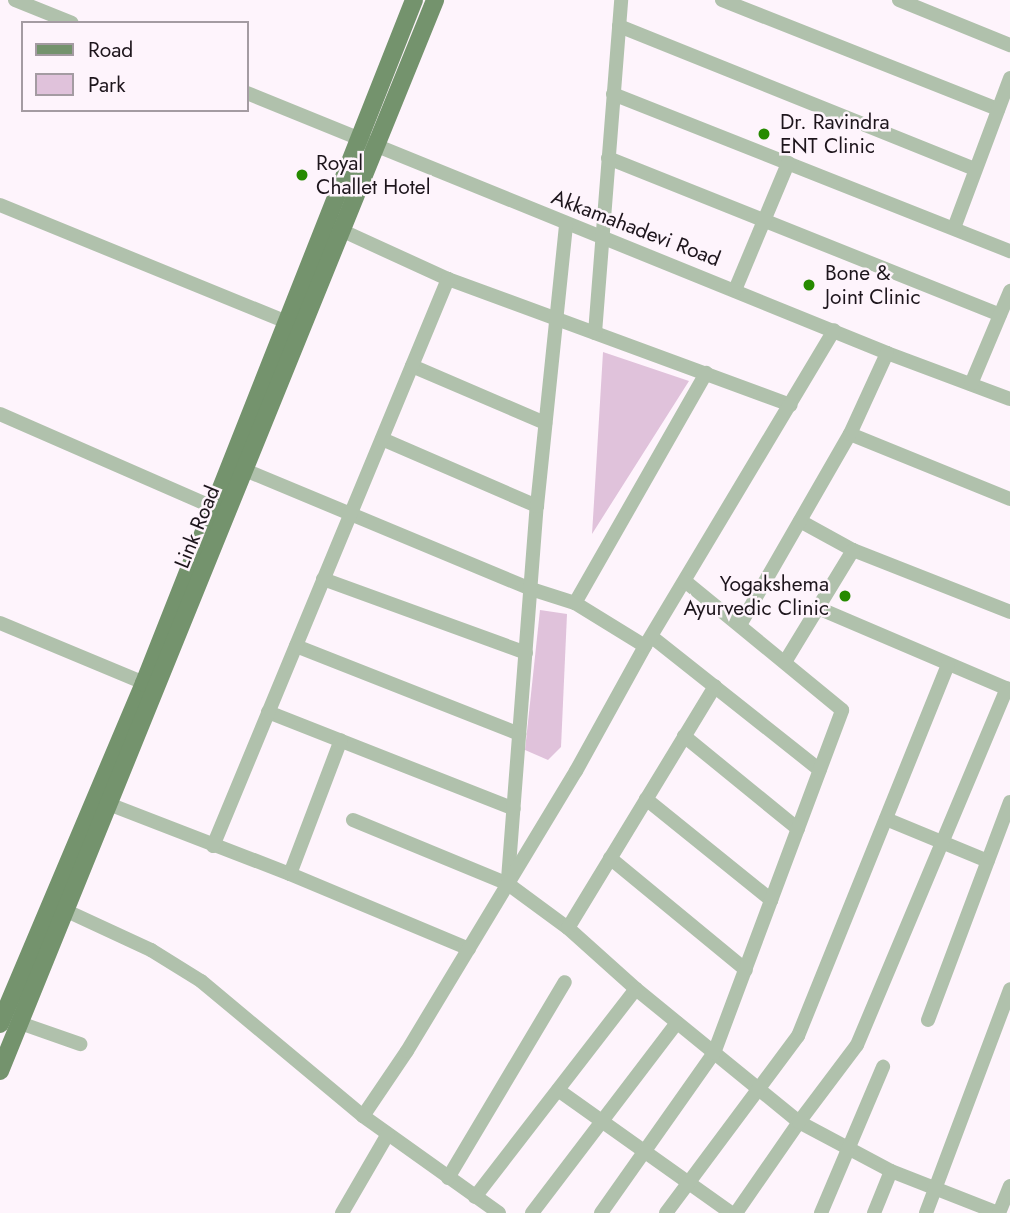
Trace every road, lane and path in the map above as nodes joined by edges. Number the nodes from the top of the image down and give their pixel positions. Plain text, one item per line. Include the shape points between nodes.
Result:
1 (15, 0) edge
2 (414, 0) edge
3 (435, 0) edge
4 (621, 0) edge
5 (722, 0) edge
6 (899, 0) edge
7 (67, 21) edge
8 (619, 26) junction
9 (1010, 45) edge
10 (1010, 78) edge
11 (248, 93) edge
12 (613, 93) junction
13 (998, 109) junction
14 (358, 138) junction
15 (378, 147) junction
16 (608, 158) junction
17 (788, 163) junction
18 (975, 169) junction
19 (0, 205) edge
20 (764, 220) junction
21 (566, 224) junction
22 (954, 228) junction
23 (343, 231) junction
24 (603, 238) junction
25 (1010, 251) edge
26 (448, 279) junction
27 (735, 290) junction
28 (1010, 291) edge
29 (1000, 315) junction
30 (556, 319) junction
31 (285, 321) junction
32 (303, 329) junction
33 (834, 330) junction
34 (595, 332) junction
35 (887, 353) junction
36 (412, 366) junction
37 (705, 373) junction
38 (971, 384) junction
39 (1010, 399) edge
40 (791, 405) junction
41 (0, 414) edge
42 (545, 423) junction
43 (850, 434) junction
44 (382, 439) junction
45 (245, 470) junction
46 (1010, 499) edge
47 (212, 506) junction
48 (537, 506) junction
49 (350, 515) junction
50 (800, 521) junction
51 (853, 551) junction
52 (323, 579) junction
53 (686, 582) junction
54 (531, 589) junction
55 (575, 603) junction
56 (818, 608) junction
57 (1010, 612) edge
58 (0, 623) edge
59 (740, 625) junction
60 (648, 641) junction
61 (296, 646) junction
62 (526, 653) junction
63 (785, 663) junction
64 (948, 665) junction
65 (715, 685) junction
66 (149, 686) junction
67 (1008, 689) edge
68 (268, 712) junction
69 (519, 734) junction
70 (684, 736) junction
71 (341, 740) junction
72 (820, 770) junction
73 (646, 799) junction
74 (106, 803) junction
75 (1010, 803) edge
76 (513, 809) junction
77 (886, 819) junction
78 (353, 820) dead end
79 (798, 829) junction
80 (943, 841) junction
81 (213, 846) junction
82 (610, 858) junction
83 (988, 861) junction
84 (290, 874) junction
85 (508, 884) junction
86 (771, 900) junction
87 (58, 907) junction
88 (568, 928) junction
89 (469, 949) junction
90 (746, 970) junction
91 (565, 982) dead end
92 (636, 989) junction
93 (1010, 989) edge
94 (13, 1010) edge
95 (928, 1020) dead end
96 (677, 1023) junction
97 (0, 1024) edge
98 (80, 1044) dead end
99 (714, 1053) junction
100 (883, 1067) dead end
101 (0, 1071) edge
102 (558, 1090) junction
103 (758, 1090) junction
104 (363, 1116) junction
105 (602, 1121) junction
106 (799, 1122) junction
107 (388, 1134) junction
108 (849, 1149) junction
109 (646, 1153) junction
110 (891, 1171) junction
111 (448, 1178) junction
112 (686, 1183) junction
113 (1010, 1186) edge
114 (936, 1189) junction
115 (475, 1198) junction
116 (342, 1213) edge
117 (499, 1213) edge
118 (532, 1213) edge
119 (601, 1213) edge
120 (666, 1213) edge
121 (731, 1213) edge
122 (736, 1213) edge
123 (821, 1213) edge
124 (874, 1213) edge
125 (926, 1213) edge
126 (999, 1213) edge

1 - 7 street
2 - 14 main road
3 - 15 main road, Link Road
4 - 8 street
5 - 13 street
6 - 9 street
8 - 12 street
8 - 18 street
10 - 13 street
11 - 14 street, Akkamahadevi Road
12 - 16 street
12 - 17 street
13 - 18 street
14 - 15 street, Akkamahadevi Road
14 - 31 main road
15 - 21 street, Akkamahadevi Road
15 - 23 main road, Link Road
16 - 20 street
16 - 24 street
17 - 20 street
17 - 22 street
18 - 22 street
19 - 31 street
20 - 27 street
20 - 29 street
21 - 24 street, Akkamahadevi Road
21 - 30 street
22 - 25 street
23 - 26 street
23 - 32 main road, Link Road
24 - 27 street, Akkamahadevi Road
24 - 34 street
26 - 30 street
26 - 36 street
27 - 33 street, Akkamahadevi Road
28 - 29 street
29 - 38 street
30 - 34 street
30 - 42 street
31 - 32 street
31 - 47 main road
32 - 45 main road, Link Road
33 - 35 street, Akkamahadevi Road
33 - 40 street
34 - 37 street
35 - 38 street, Akkamahadevi Road
35 - 43 street
36 - 42 street
36 - 44 street
37 - 40 street
37 - 55 street
38 - 39 street, Akkamahadevi Road
40 - 53 street
41 - 47 street
42 - 48 street
43 - 46 street
43 - 50 street
44 - 48 street
44 - 49 street
45 - 49 street
45 - 66 main road, Link Road
47 - 66 main road
48 - 54 street
49 - 52 street
49 - 54 street
50 - 51 street
50 - 59 street
51 - 56 street
51 - 57 street
52 - 61 street
52 - 62 street
53 - 59 street
53 - 60 street
54 - 55 street
54 - 62 street
55 - 60 street
56 - 63 street
56 - 64 street
58 - 66 street
59 - 63 street
60 - 65 street
60 - 85 street
61 - 68 street
61 - 69 street
62 - 69 street
63 - 72 street via 842,710
64 - 67 street
64 - 77 street
65 - 70 street
65 - 72 street
66 - 74 main road, Link Road
66 - 87 main road
67 - 80 street
68 - 71 street
68 - 81 street
69 - 76 street
70 - 73 street
70 - 79 street
71 - 76 street
71 - 84 street
72 - 79 street
73 - 82 street
73 - 86 street
74 - 81 street
74 - 87 main road, Link Road
75 - 83 street
76 - 85 street
77 - 80 street
77 - 103 street via 798,1036
78 - 85 street
79 - 86 street
80 - 83 street
80 - 106 street via 857,1045
81 - 84 street
82 - 88 street
82 - 90 street
83 - 95 street
84 - 89 street
85 - 88 street
85 - 89 street
86 - 90 street
87 - 94 main road, Link Road
87 - 104 street via 150,950 201,981
88 - 92 street
89 - 104 street
90 - 99 street
91 - 111 street
92 - 96 street
92 - 102 street
93 - 114 street
94 - 97 main road
94 - 98 street
94 - 101 main road, Link Road
96 - 99 street
96 - 105 street
99 - 103 street
99 - 109 street
100 - 108 street
102 - 105 street
102 - 115 street
103 - 106 street
103 - 112 street
104 - 107 street
105 - 109 street
105 - 118 street
106 - 108 street
106 - 122 street
107 - 111 street
107 - 116 street
108 - 110 street
108 - 123 street
109 - 112 street
109 - 119 street
110 - 114 street
110 - 124 street
111 - 115 street
112 - 120 street
112 - 121 street
113 - 126 street
114 - 125 street
114 - 126 street
115 - 117 street

